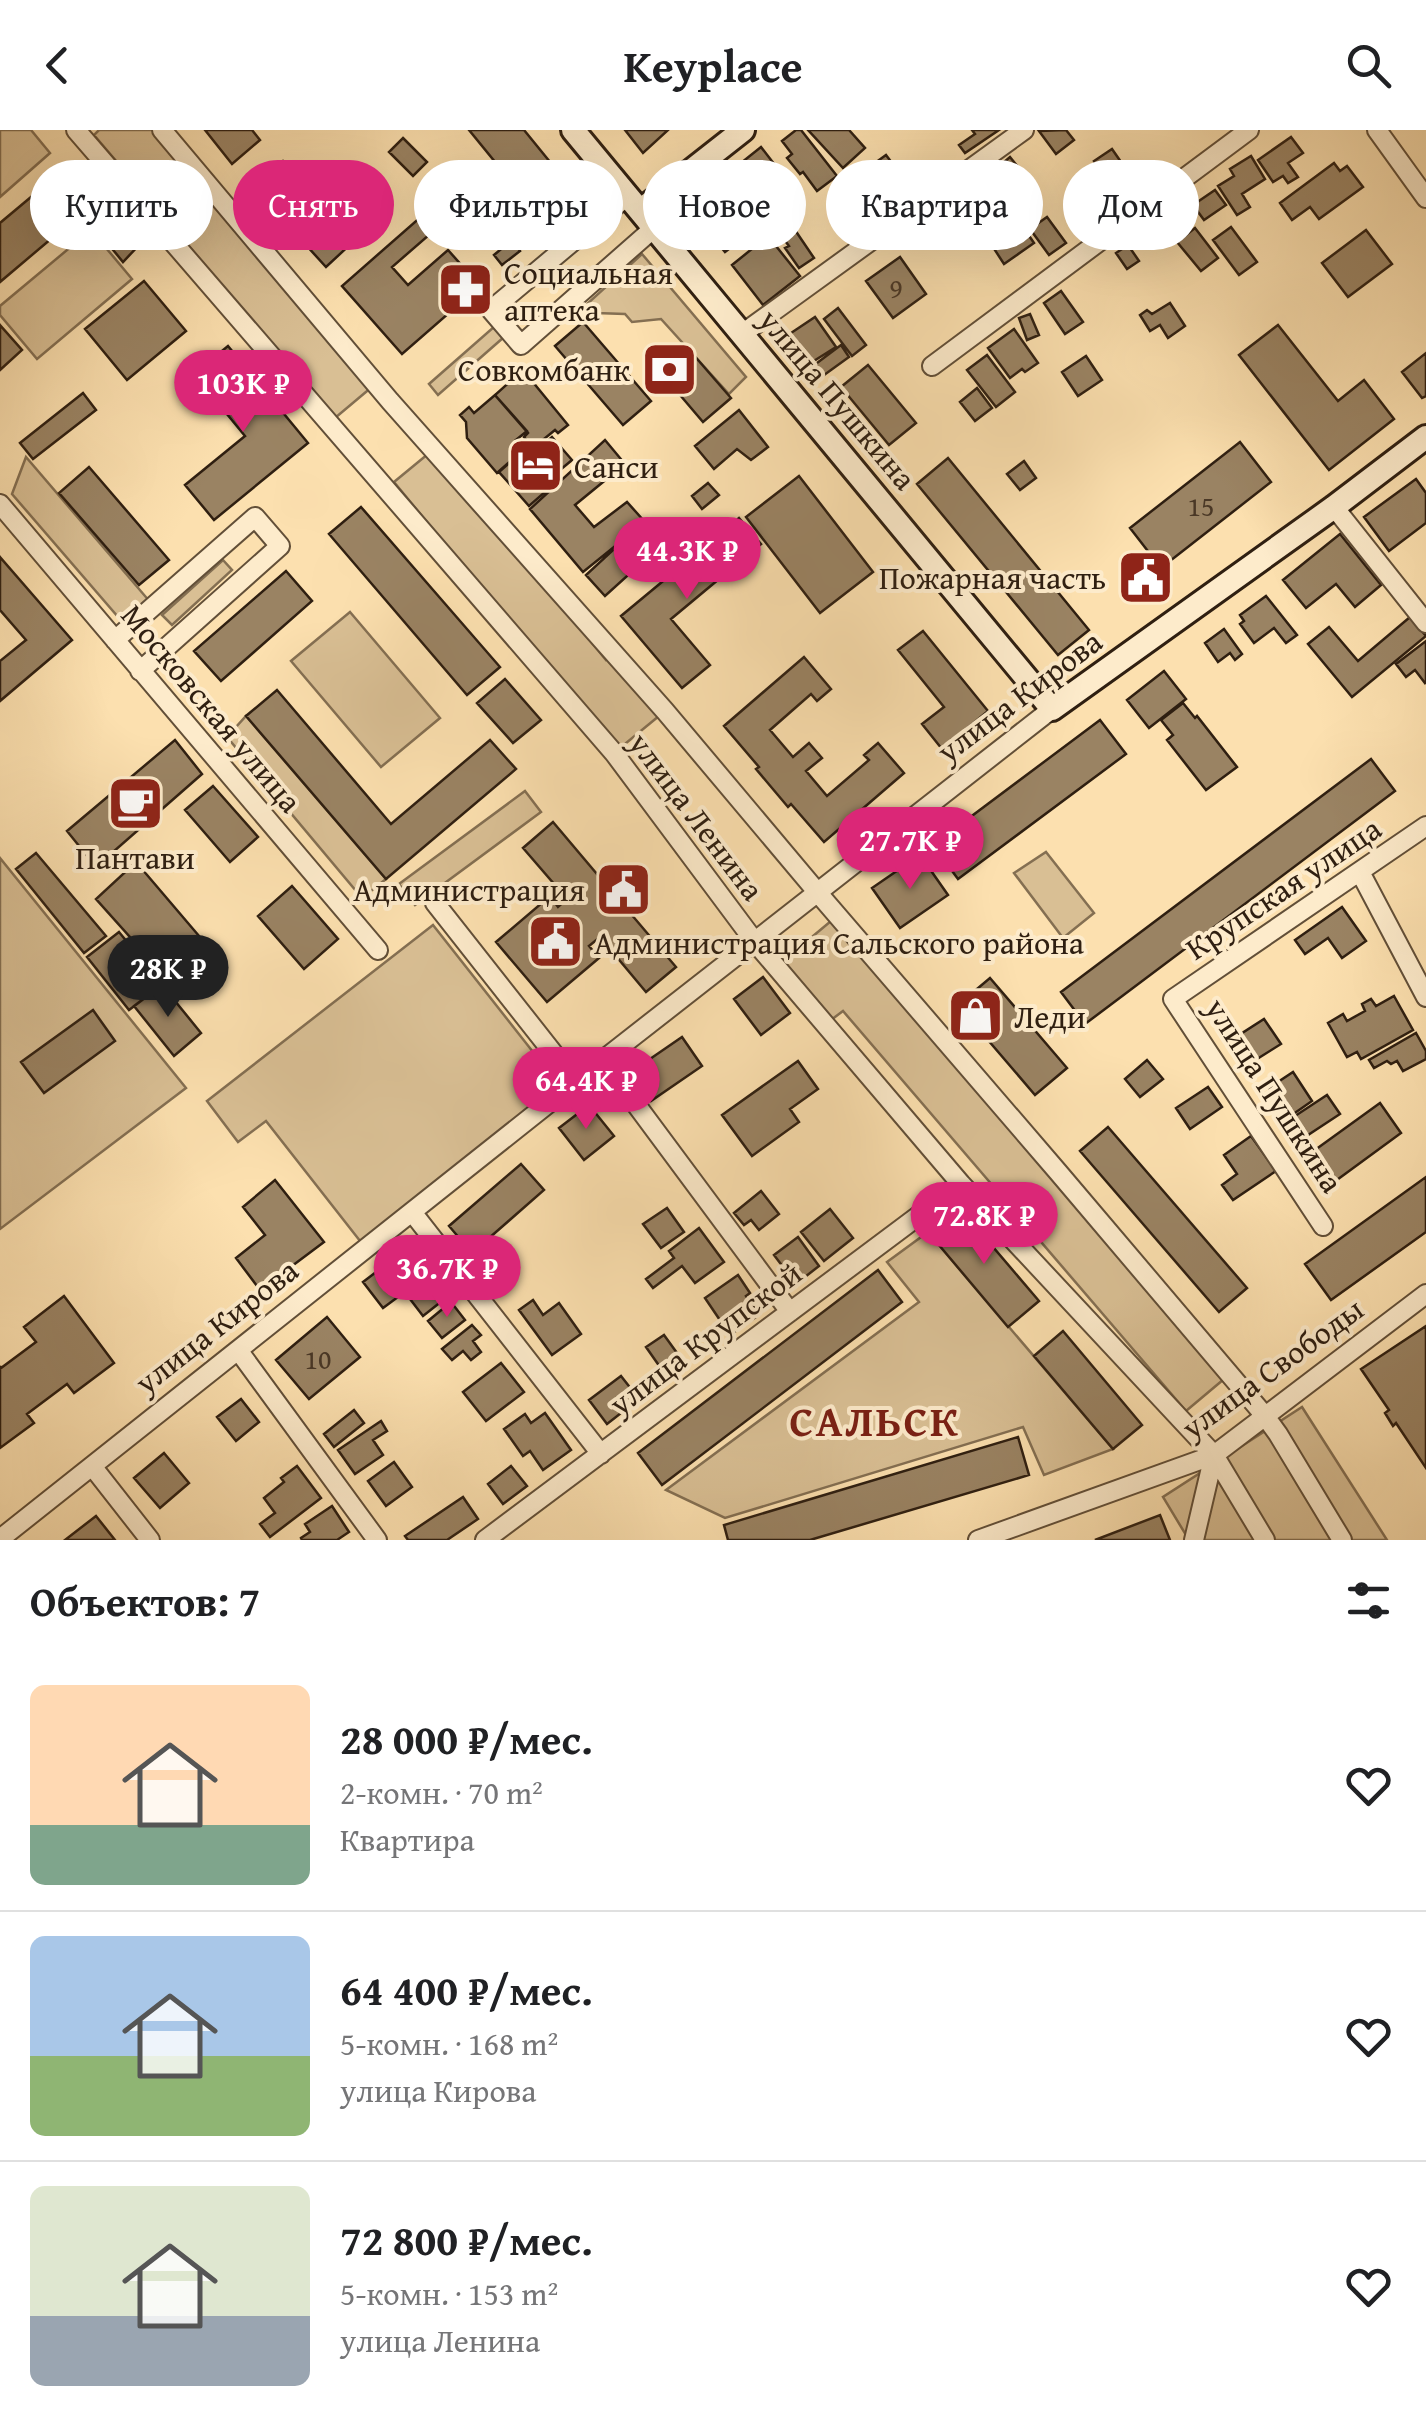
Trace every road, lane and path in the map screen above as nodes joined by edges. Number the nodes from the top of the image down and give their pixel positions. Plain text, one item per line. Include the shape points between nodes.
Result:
1 (76, 130) edge
2 (162, 130) edge
3 (574, 130) edge
4 (743, 130) edge
5 (1024, 130) edge
6 (1249, 130) edge
7 (1377, 130) edge
8 (1426, 198) edge
9 (640, 212) junction
10 (742, 334) junction
11 (932, 366) dead end
12 (1426, 437) edge
13 (0, 504) edge
14 (1334, 507) junction
15 (1426, 623) edge
16 (116, 640) junction
17 (140, 671) junction
18 (1052, 709) junction
19 (1426, 826) edge
20 (1360, 872) junction
21 (818, 893) junction
22 (435, 902) dead end
23 (754, 942) junction
24 (378, 950) dead end
25 (1426, 997) edge
26 (1173, 999) joint
27 (603, 1060) junction
28 (576, 1082) junction
29 (961, 1184) junction
30 (412, 1212) junction
31 (1323, 1226) dead end
32 (1426, 1294) edge
33 (790, 1312) junction
34 (238, 1350) junction
35 (1265, 1416) junction
36 (600, 1454) junction
37 (1214, 1455) junction
38 (92, 1466) junction
39 (0, 1539) edge
40 (150, 1540) edge
41 (377, 1540) edge
42 (485, 1540) edge
43 (978, 1540) edge
44 (1194, 1540) edge
45 (1265, 1540) edge
46 (1342, 1540) edge

1 - 23 street, улица Ленина via 614,752
2 - 21 street, улица Ленина
3 - 9 main road, улица Пушкина
4 - 9 main road
5 - 10 street
6 - 11 street
7 - 8 street
9 - 9 street via 491,310 522,345
9 - 10 main road, улица Пушкина
10 - 18 main road, улица Пушкина
12 - 14 main road, улица Кирова
13 - 16 street, Московская улица
14 - 15 street
14 - 18 main road, улица Кирова
16 - 17 street, Московская улица
16 - 17 street via 255,517 280,546
17 - 24 street, Московская улица
18 - 21 street, улица Кирова
19 - 20 street, Крупская улица
20 - 25 street
20 - 26 street, Крупская улица
21 - 23 street, улица Кирова
21 - 35 street, улица Ленина
22 - 28 street
23 - 27 street, улица Кирова
23 - 29 street, улица Ленина
26 - 31 street, улица Пушкина
27 - 28 street, улица Кирова
27 - 33 street
28 - 30 street, улица Кирова
29 - 33 street, улица Крупской
29 - 37 street, улица Ленина
30 - 34 street, улица Кирова
30 - 36 street
32 - 35 street, улица Свободы
33 - 36 street, улица Крупской
34 - 38 street, улица Кирова
34 - 41 street
35 - 37 street, улица Свободы
35 - 46 street, улица Ленина
36 - 42 street, улица Крупской
37 - 43 street, улица Свободы
37 - 44 street
37 - 45 street, улица Ленина
38 - 39 street, улица Кирова
38 - 40 street

